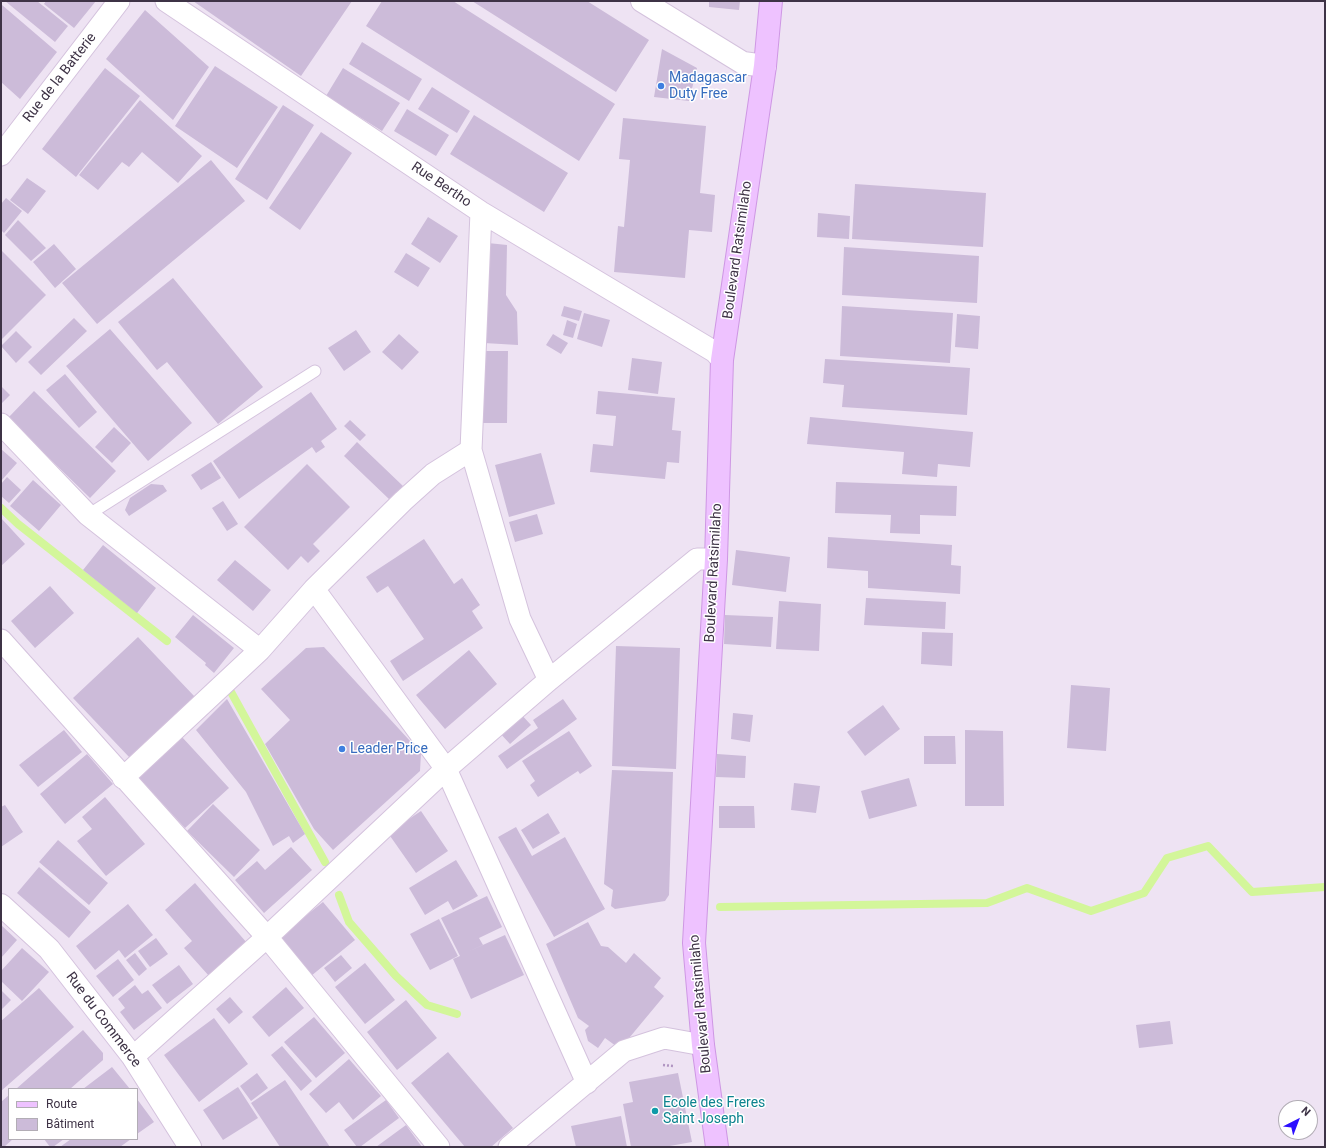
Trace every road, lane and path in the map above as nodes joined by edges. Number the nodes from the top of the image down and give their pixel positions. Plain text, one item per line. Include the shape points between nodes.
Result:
1 (120, 1) edge
2 (166, 1) edge
3 (642, 1) edge
4 (771, 1) edge
5 (765, 66) junction
6 (1, 155) edge
7 (481, 212) junction
8 (722, 360) junction
9 (315, 371) dead end
10 (1, 424) edge
11 (471, 450) junction
12 (88, 515) junction
13 (716, 559) junction
14 (314, 589) junction
15 (1, 640) edge
16 (260, 650) junction
17 (549, 680) junction
18 (446, 769) junction
19 (123, 778) junction
20 (1, 905) edge
21 (267, 937) junction
22 (703, 1045) junction
23 (133, 1057) junction
24 (587, 1083) junction
25 (190, 1147) edge
26 (439, 1147) edge
27 (509, 1147) edge
28 (717, 1147) edge

1 - 6 street, Rue de la Batterie
2 - 7 street, Rue Bertho
3 - 5 street via 742,63
4 - 5 main road, Boulevard Ratsimilaho
5 - 8 main road, Boulevard Ratsimilaho
7 - 8 street, Rue Bertho via 715,352
7 - 11 street
8 - 13 main road, Boulevard Ratsimilaho
9 - 12 lane
10 - 12 street
11 - 14 street via 434,474
11 - 17 street via 520,619
12 - 16 street
13 - 17 street via 697,559
13 - 22 main road, Boulevard Ratsimilaho via 694,943
14 - 16 street
14 - 18 street
15 - 19 street
16 - 19 street
17 - 18 street
18 - 21 street
18 - 24 street
19 - 21 street
20 - 23 street, Rue du Commerce via 49,949
21 - 23 street
21 - 26 street
22 - 24 street via 664,1038 624,1050
22 - 28 main road, Boulevard Ratsimilaho
23 - 25 street, Rue du Commerce
24 - 27 street

